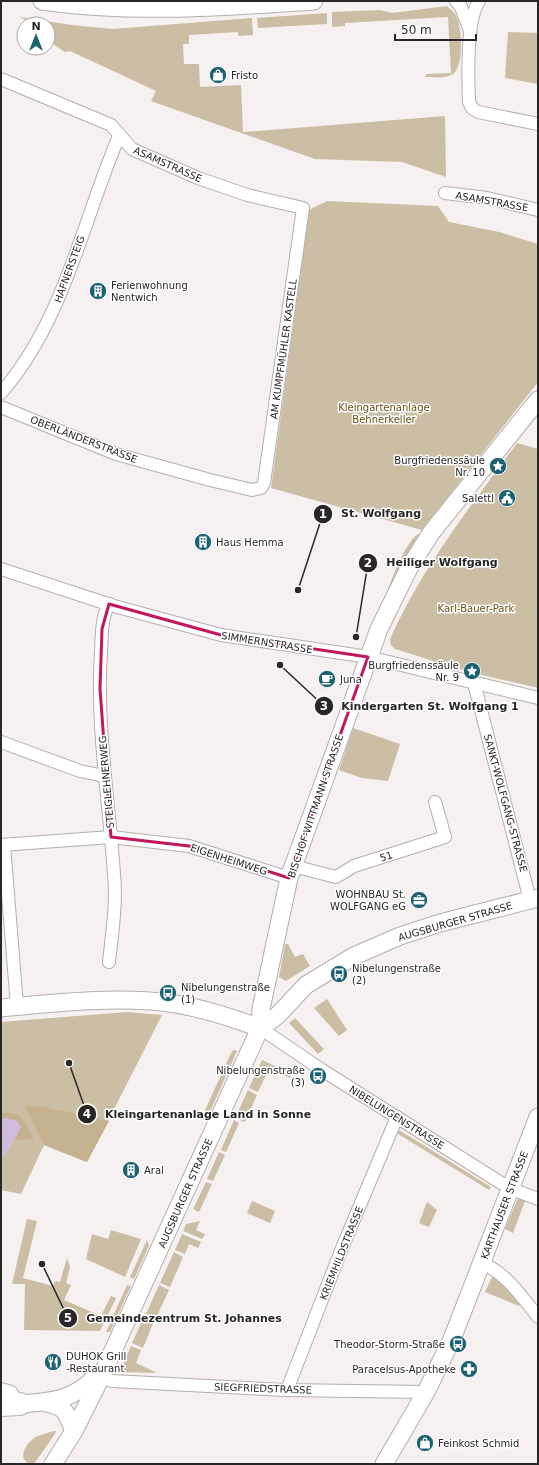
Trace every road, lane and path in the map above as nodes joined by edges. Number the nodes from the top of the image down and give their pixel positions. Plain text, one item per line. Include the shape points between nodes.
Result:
1 (42, 1) edge
2 (314, 1) edge
3 (456, 1) edge
4 (479, 1) edge
5 (470, 31) junction
6 (1, 79) edge
7 (538, 124) edge
8 (120, 136) junction
9 (445, 193) dead end
10 (303, 208) joint
11 (538, 210) edge
12 (1, 393) edge
13 (538, 400) edge
14 (1, 407) edge
15 (261, 488) joint
16 (1, 569) edge
17 (108, 604) junction
18 (368, 657) junction
19 (474, 683) junction
20 (538, 698) edge
21 (1, 742) edge
22 (104, 776) junction
23 (435, 802) dead end
24 (111, 837) junction
25 (3, 845) edge
26 (291, 872) junction
27 (534, 899) edge
28 (109, 962) dead end
29 (266, 989) junction
30 (292, 999) junction
31 (9, 1007) edge
32 (260, 1028) junction
33 (396, 1117) junction
34 (538, 1117) edge
35 (509, 1188) junction
36 (538, 1199) edge
37 (482, 1263) junction
38 (538, 1317) edge
39 (104, 1371) junction
40 (1, 1389) edge
41 (287, 1390) junction
42 (426, 1392) junction
43 (46, 1403) junction
44 (10, 1405) edge
45 (74, 1430) junction
46 (53, 1464) edge
47 (384, 1464) edge

1 - 2 street via 94,8 144,10
3 - 5 street
4 - 5 street via 475,7
5 - 7 street via 469,102 472,108 478,112
6 - 8 street, ASAMSTRASSE via 111,125
8 - 10 street, ASAMSTRASSE via 132,149 198,178 247,195
8 - 12 street, HAFNERSTEIG via 103,175 57,303 30,356
9 - 11 street, ASAMSTRASSE via 487,198
10 - 15 street, AM KUMPFMÜHLER KASTELL via 264,482
13 - 18 street, BISCHOF-WITTMANN-STRASSE via 431,533 393,599
14 - 15 street, OBERLÄNDERSTRASSE via 137,461 252,490
16 - 17 street, SIMMERNSTRASSE
17 - 18 street, SIMMERNSTRASSE via 222,635
17 - 22 street, STEIGLEHNERWEG via 102,629 100,669
18 - 19 street, SIMMERNSTRASSE
18 - 26 street, BISCHOF-WITTMANN-STRASSE
19 - 20 street, SIMMERNSTRASSE
19 - 27 street, SANKT-WOLFGANG-STRASSE
21 - 22 street via 80,771
22 - 24 street, STEIGLEHNERWEG
23 - 26 street, 51 via 446,837 354,866 336,877
24 - 25 street, EIGENHEIMWEG
24 - 26 street, EIGENHEIMWEG via 189,846
24 - 28 street, STEIGLEHNERWEG via 114,897
25 - 31 street
26 - 29 street, BISCHOF-WITTMANN-STRASSE
27 - 30 street, AUGSBURGER STRASSE via 440,923 382,944 319,976
29 - 30 street
29 - 32 street, BISCHOF-WITTMANN-STRASSE
30 - 32 street, AUGSBURGER STRASSE via 278,1015
31 - 32 street via 110,1001 161,1002 208,1010
32 - 33 street, NIBELUNGENSTRASSE
32 - 39 street, AUGSBURGER STRASSE
33 - 35 street, NIBELUNGENSTRASSE
33 - 41 street, KRIEMHILDSTRASSE
34 - 35 street, KARTHAUSER STRASSE
35 - 36 street, NIBELUNGENSTRASSE
35 - 37 street, KARTHAUSER STRASSE
37 - 38 street, KARTHAUSER STRASSE via 494,1268 512,1284
37 - 42 street via 452,1339
39 - 41 street, SIEGFRIEDSTRASSE via 112,1381
39 - 43 street via 85,1388
39 - 45 street, AUGSBURGER STRASSE
40 - 44 street via 11,1392
41 - 42 street, SIEGFRIEDSTRASSE
42 - 47 street
43 - 44 street
43 - 45 street via 63,1408
45 - 46 street, AUGSBURGER STRASSE

